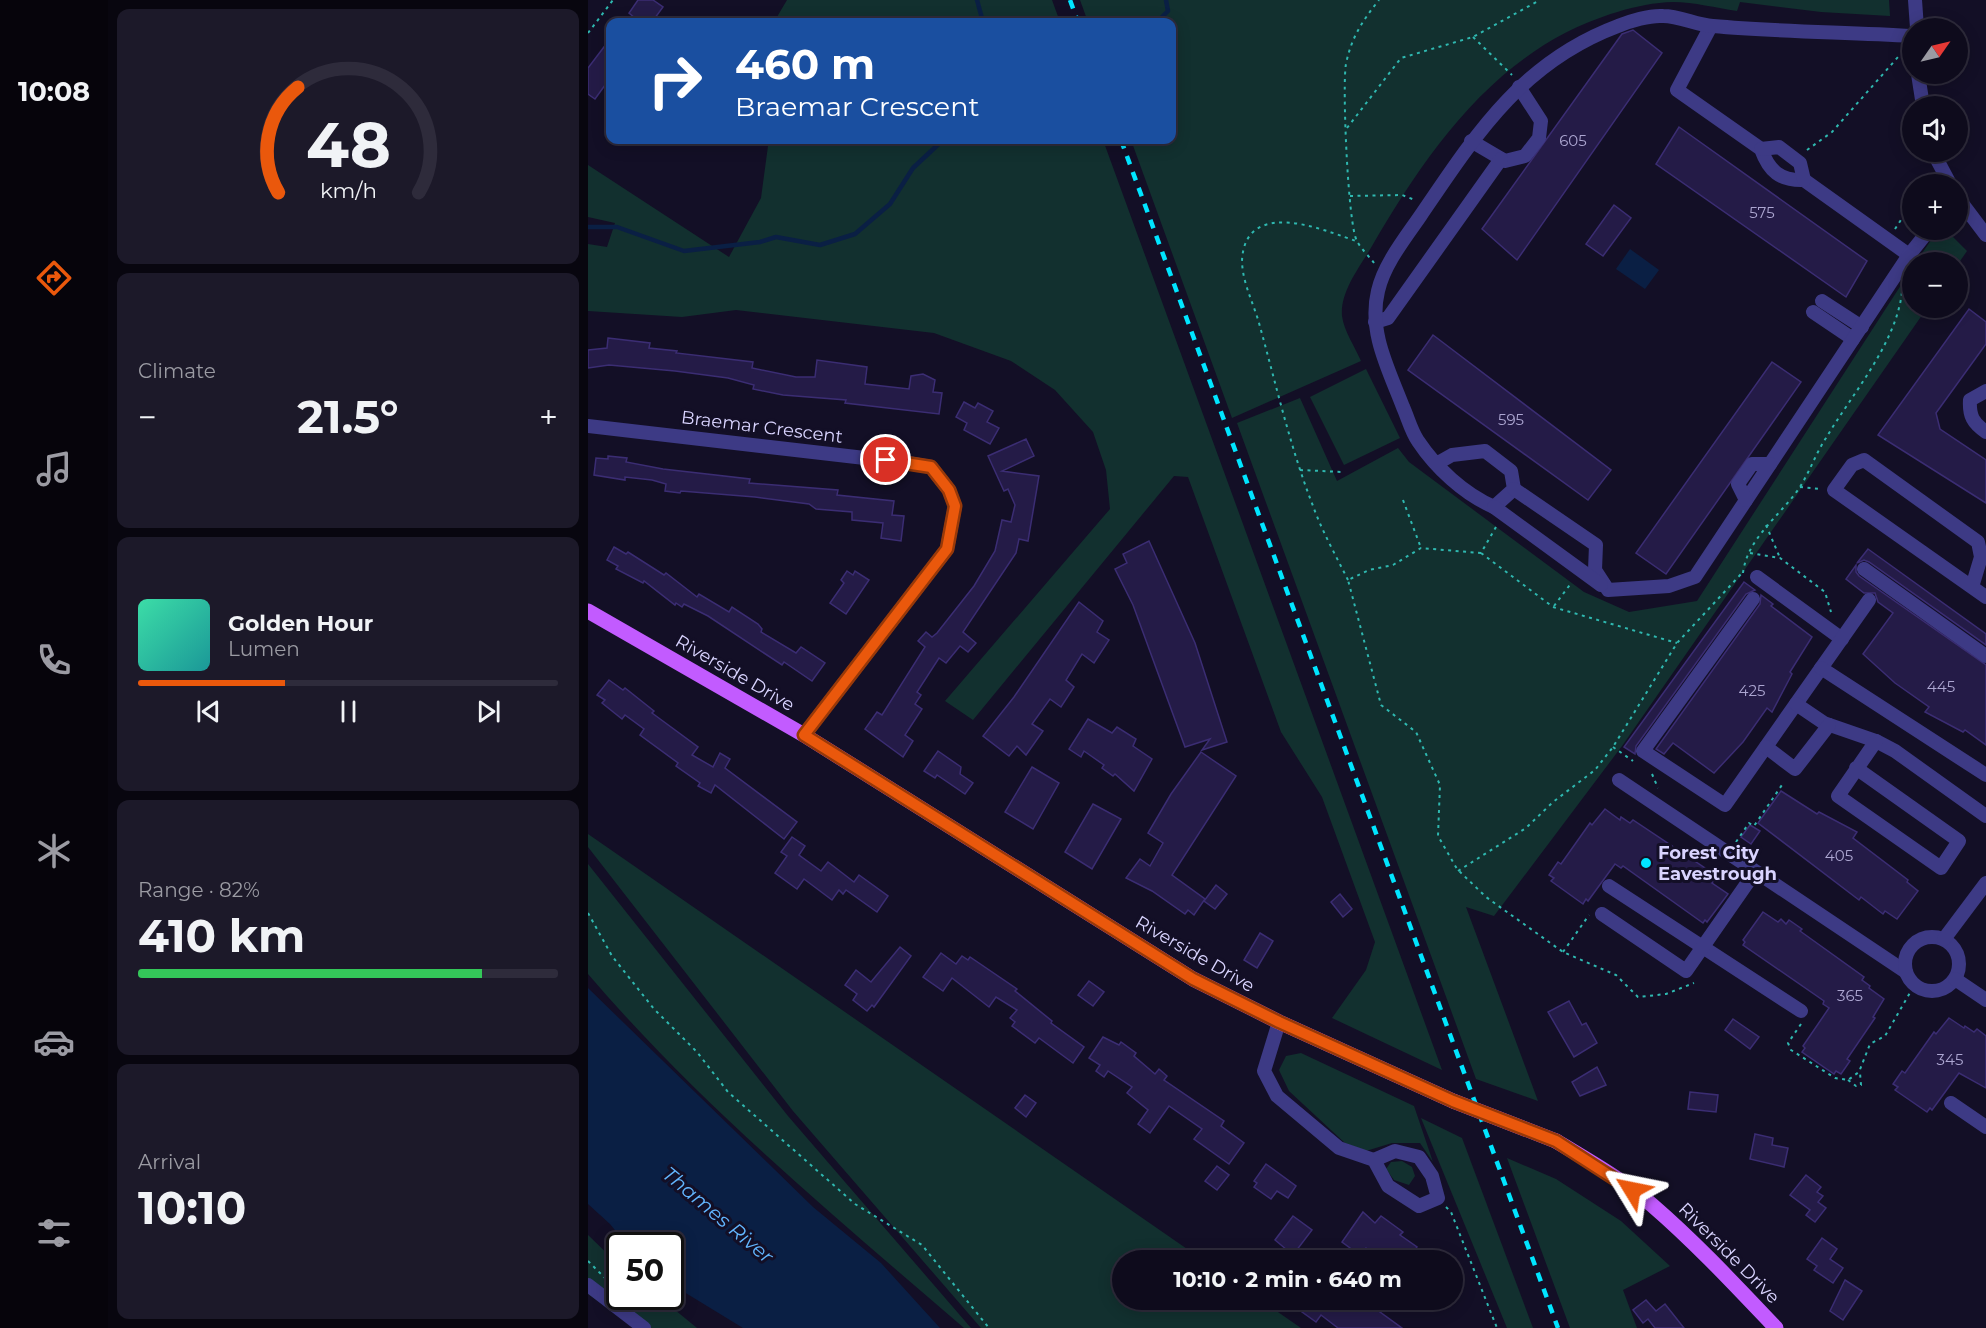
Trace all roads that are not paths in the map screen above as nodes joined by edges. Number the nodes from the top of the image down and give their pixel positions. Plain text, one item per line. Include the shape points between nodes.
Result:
1 (1915, 0) edge
2 (1916, 18) edge
3 (1711, 26) junction
4 (1902, 36) edge
5 (1521, 86) junction
6 (1471, 141) junction
7 (1761, 149) junction
8 (1500, 159) junction
9 (1804, 180) junction
10 (1968, 211) edge
11 (1986, 235) edge
12 (1921, 240) edge
13 (1904, 252) edge
14 (1911, 252) edge
15 (1902, 265) edge
16 (1822, 301) dead end
17 (1813, 312) dead end
18 (1375, 322) junction
19 (1862, 327) junction
20 (1853, 339) junction
21 (1986, 391) edge
22 (588, 426) edge
23 (1986, 432) edge
24 (1436, 464) junction
25 (1514, 489) junction
26 (1499, 511) junction
27 (1864, 569) dead end
28 (1972, 587) junction
29 (1608, 590) junction
30 (1986, 597) edge
31 (1869, 600) dead end
32 (588, 611) edge
33 (1839, 637) junction
34 (1986, 656) edge
35 (1821, 668) junction
36 (1796, 704) junction
37 (1829, 725) junction
38 (804, 735) junction
39 (1876, 741) junction
40 (1766, 747) junction
41 (1856, 768) junction
42 (1986, 775) edge
43 (1619, 780) dead end
44 (1986, 816) edge
45 (1755, 872) junction
46 (1986, 883) edge
47 (1609, 886) dead end
48 (1595, 914) road end
49 (1944, 939) junction
50 (1704, 946) junction
51 (1905, 972) junction
52 (1955, 979) junction
53 (1986, 1000) edge
54 (1801, 1011) road end
55 (1279, 1022) junction
56 (1951, 1103) dead end
57 (1986, 1127) edge
58 (1374, 1160) junction
59 (588, 1285) edge
60 (644, 1328) edge
61 (1776, 1328) edge

1 - 2 street
3 - 4 street
3 - 5 street via 1662,16 1620,25 1552,58
3 - 7 street via 1677,90
5 - 6 street
5 - 8 street via 1541,121 1539,138 1525,156
6 - 8 street
6 - 18 street via 1384,276 1377,291
7 - 9 street via 1767,165 1788,181
7 - 9 street via 1779,147 1800,163
8 - 18 street via 1388,318
9 - 13 street
10 - 11 street
12 - 14 street
15 - 19 street
16 - 19 street
17 - 20 street
18 - 24 street via 1380,349 1416,439
19 - 20 street
20 - 29 street via 1695,577 1669,586
21 - 23 street via 1970,400 1970,413 1976,425
22 - 38 street, Braemar Crescent via 931,467 949,490 955,506 947,549
24 - 25 street via 1452,455 1485,451 1510,471
24 - 26 street via 1480,501
25 - 26 street
25 - 29 street via 1596,545 1595,570
26 - 29 street
27 - 34 street
28 - 28 street via 1834,490 1852,465 1864,460 1978,542 1981,557
28 - 30 street
31 - 33 street
32 - 38 main road, Riverside Drive
33 - 35 street
33 - 40 street via 1759,587 1643,752 1725,806
35 - 36 street
35 - 42 street
36 - 37 street
36 - 40 street
37 - 39 street
37 - 40 street via 1795,769
38 - 55 main road, Riverside Drive via 1193,979
39 - 41 street
39 - 44 street
41 - 41 street via 1838,796 1941,868 1959,841
43 - 45 street
45 - 50 street
45 - 51 street
46 - 49 street
47 - 50 street
48 - 50 street via 1686,971
49 - 51 street via 1929,936 1917,940 1904,960
49 - 52 street via 1960,962
50 - 54 street
51 - 52 street via 1921,989 1939,990
52 - 53 street
55 - 58 street via 1264,1071 1277,1096 1339,1148
55 - 61 main road, Riverside Drive, bridge via 1440,1095 1556,1141 1594,1164 1650,1204
56 - 57 street
58 - 58 street via 1388,1186 1419,1206 1438,1198 1432,1176 1419,1157 1395,1151
59 - 60 street

